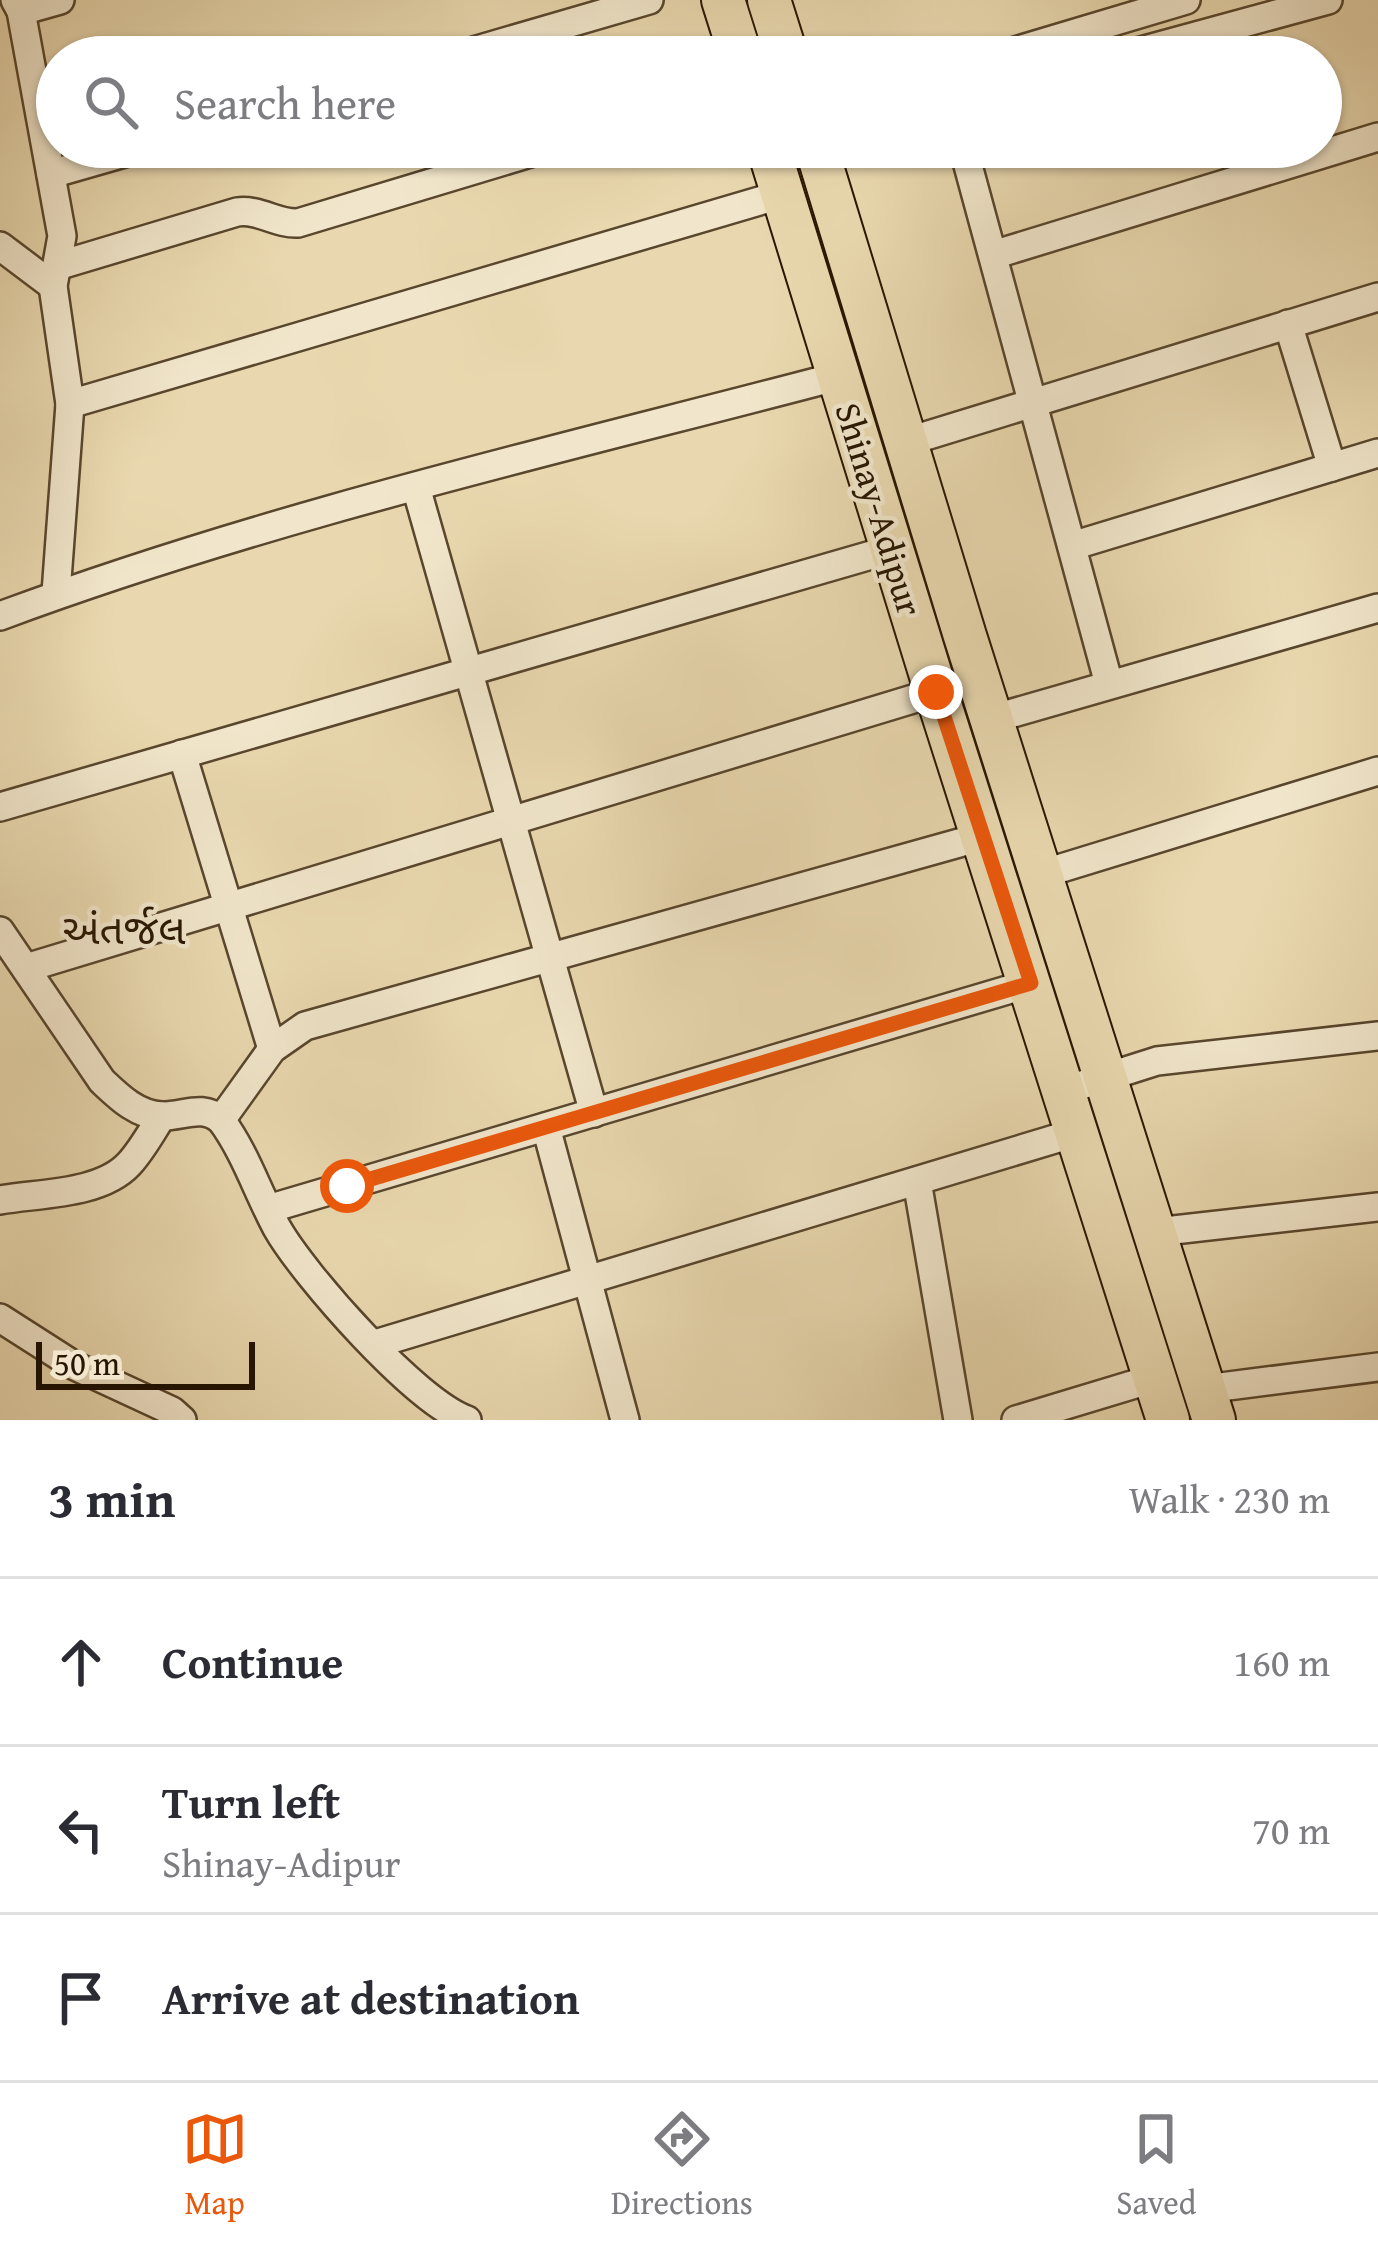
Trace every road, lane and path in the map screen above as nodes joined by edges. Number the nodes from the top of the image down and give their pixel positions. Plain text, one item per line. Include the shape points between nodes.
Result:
1 (59, 0) edge
2 (649, 0) edge
3 (723, 0) edge
4 (769, 0) edge
5 (1186, 0) edge
6 (1328, 0) edge
7 (18, 5) edge
8 (525, 36) edge
9 (734, 36) edge
10 (780, 36) edge
11 (1065, 36) edge
12 (1196, 36) edge
13 (36, 97) edge
14 (1378, 136) edge
15 (1342, 147) edge
16 (50, 168) edge
17 (72, 168) edge
18 (480, 168) edge
19 (775, 168) edge
20 (822, 168) edge
21 (969, 168) edge
22 (1274, 168) edge
23 (51, 174) junction
24 (783, 194) junction
25 (0, 246) edge
26 (993, 255) junction
27 (55, 276) junction
28 (1378, 297) edge
29 (1288, 324) junction
30 (839, 376) junction
31 (1033, 403) junction
32 (70, 404) junction
33 (906, 442) junction
34 (1378, 453) edge
35 (1332, 466) junction
36 (416, 487) junction
37 (1072, 546) junction
38 (892, 549) junction
39 (56, 593) junction
40 (1378, 608) edge
41 (0, 616) edge
42 (469, 672) junction
43 (1108, 684) junction
44 (936, 692) junction
45 (992, 719) junction
46 (182, 754) junction
47 (1378, 771) edge
48 (0, 807) edge
49 (511, 821) junction
50 (983, 836) junction
51 (1042, 874) junction
52 (229, 907) junction
53 (0, 931) edge
54 (550, 958) junction
55 (26, 968) junction
56 (1031, 983) junction
57 (1378, 1036) edge
58 (272, 1049) junction
59 (1107, 1077) junction
60 (1066, 1090) junction
61 (593, 1113) junction
62 (162, 1116) junction
63 (221, 1120) junction
64 (546, 1126) junction
65 (1078, 1132) junction
66 (916, 1181) junction
67 (0, 1200) edge
68 (1378, 1207) edge
69 (268, 1209) junction
70 (1156, 1232) junction
71 (587, 1280) junction
72 (0, 1318) edge
73 (375, 1344) junction
74 (1378, 1367) edge
75 (1155, 1378) junction
76 (1209, 1404) edge
77 (182, 1420) edge
78 (466, 1420) edge
79 (625, 1420) edge
80 (958, 1420) edge
81 (1016, 1420) edge
82 (1168, 1420) edge

1 - 7 street
2 - 8 street
3 - 9 main road
4 - 10 main road
5 - 11 street
6 - 12 street
7 - 13 street
14 - 15 street
16 - 23 street
17 - 23 street
18 - 27 street via 298,223 237,212
19 - 24 main road, Shinay-Adipur
20 - 33 main road, Shinay-Adipur
21 - 26 street
22 - 26 street
23 - 27 street via 62,236
24 - 30 main road, Shinay-Adipur
24 - 32 street
25 - 27 street
26 - 31 street
27 - 32 street
28 - 29 street
29 - 31 street
29 - 35 street
30 - 36 street
30 - 38 main road, Shinay-Adipur
31 - 33 street
31 - 37 street
32 - 39 street
33 - 45 main road, Shinay-Adipur
34 - 35 street
35 - 37 street
36 - 39 street
36 - 42 street
37 - 43 street
38 - 42 street
38 - 44 main road, Shinay-Adipur
39 - 41 street
40 - 43 street
42 - 46 street
42 - 49 street
43 - 45 street
44 - 49 street
44 - 50 main road, Shinay-Adipur
45 - 51 main road, Shinay-Adipur
46 - 48 street
46 - 52 street
47 - 51 street
49 - 52 street
49 - 54 street
50 - 54 street
50 - 56 main road, Shinay-Adipur
51 - 59 main road, Shinay-Adipur
52 - 55 street
52 - 58 street
53 - 55 street
54 - 58 street via 305,1027
54 - 61 street
55 - 62 street via 102,1081 141,1112
56 - 60 main road, Shinay-Adipur
56 - 61 street
57 - 59 street via 1157,1060
58 - 63 street
59 - 60 street
59 - 70 main road, Shinay-Adipur
60 - 65 main road, Shinay-Adipur
61 - 64 street
62 - 63 street via 200,1110
62 - 67 street via 113,1177
63 - 69 street
64 - 69 street
64 - 71 street
65 - 66 street
65 - 75 main road, Shinay-Adipur
66 - 71 street
66 - 80 street
68 - 70 street
69 - 73 street via 316,1287
70 - 76 main road, Shinay-Adipur
71 - 73 street
71 - 79 street
72 - 77 street via 46,1351
73 - 78 street via 432,1401
74 - 76 street
75 - 81 street
75 - 82 main road, Shinay-Adipur

